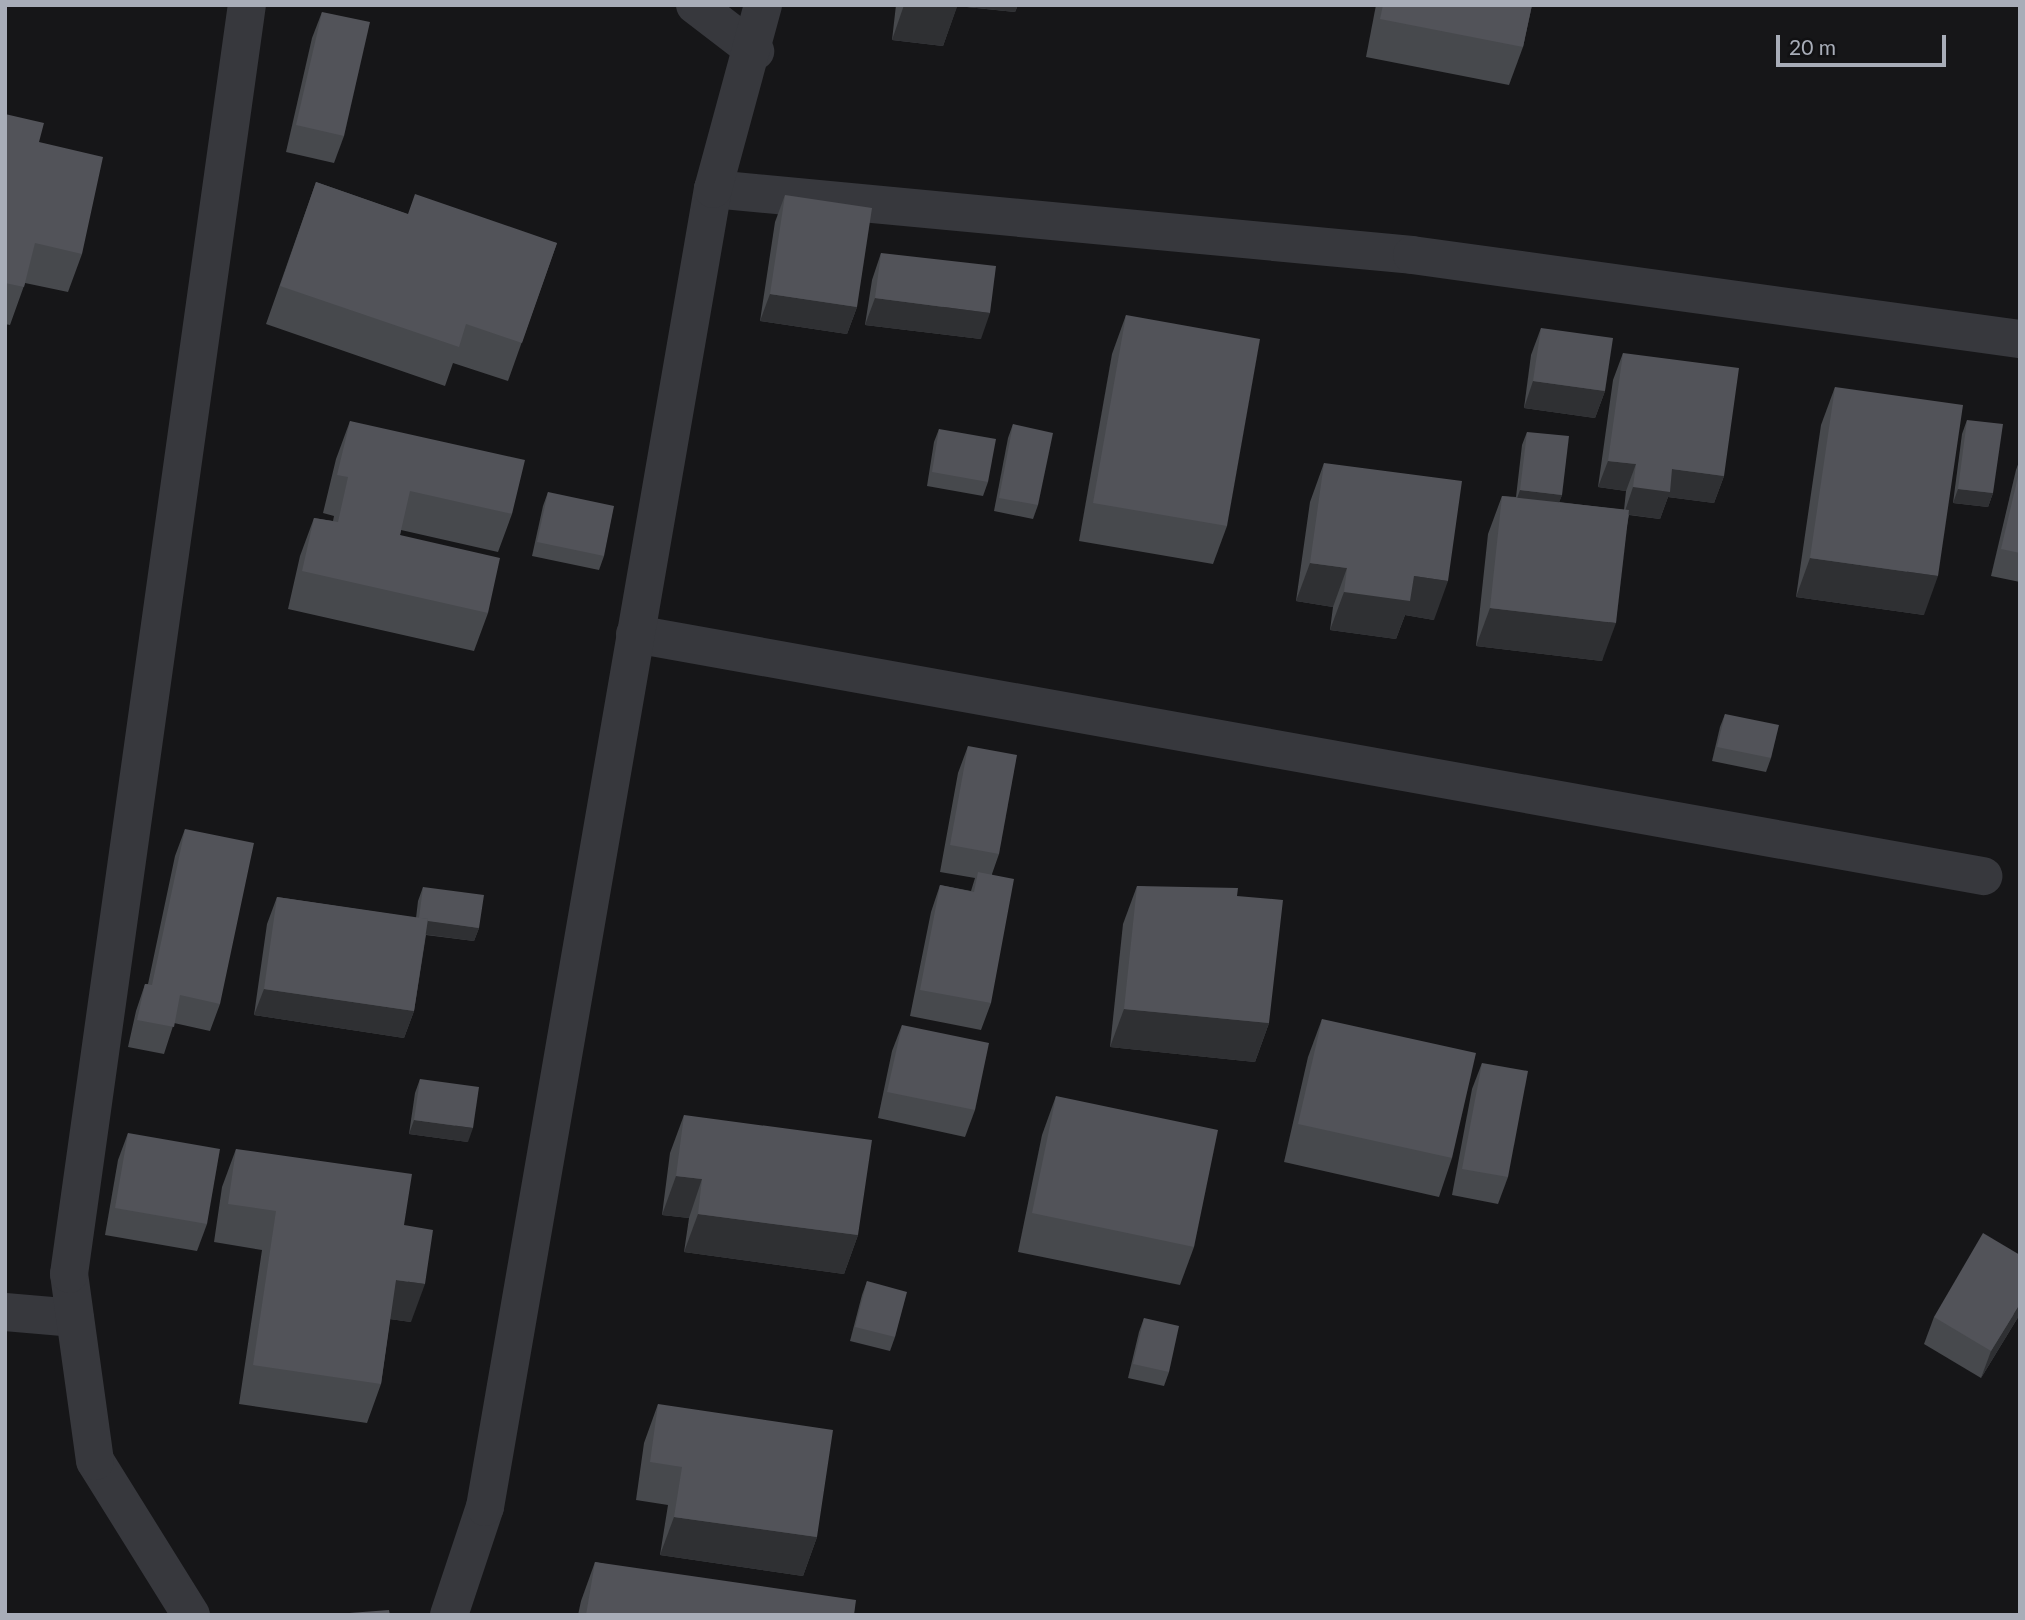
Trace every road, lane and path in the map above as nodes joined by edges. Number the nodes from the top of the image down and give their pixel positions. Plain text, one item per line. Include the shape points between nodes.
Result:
1 (247, 5) edge
2 (695, 5) edge
3 (763, 5) edge
4 (755, 51) junction
5 (713, 189) junction
6 (2020, 339) edge
7 (635, 635) junction
8 (1983, 876) dead end
9 (5, 1312) edge
10 (75, 1318) junction
11 (191, 1615) edge
12 (449, 1615) edge

1 - 10 street via 69,1274
2 - 4 street
3 - 4 street
4 - 5 street
5 - 6 street via 1412,255
5 - 7 street
7 - 8 street
7 - 12 street via 485,1507
9 - 10 street
10 - 11 street via 95,1461

